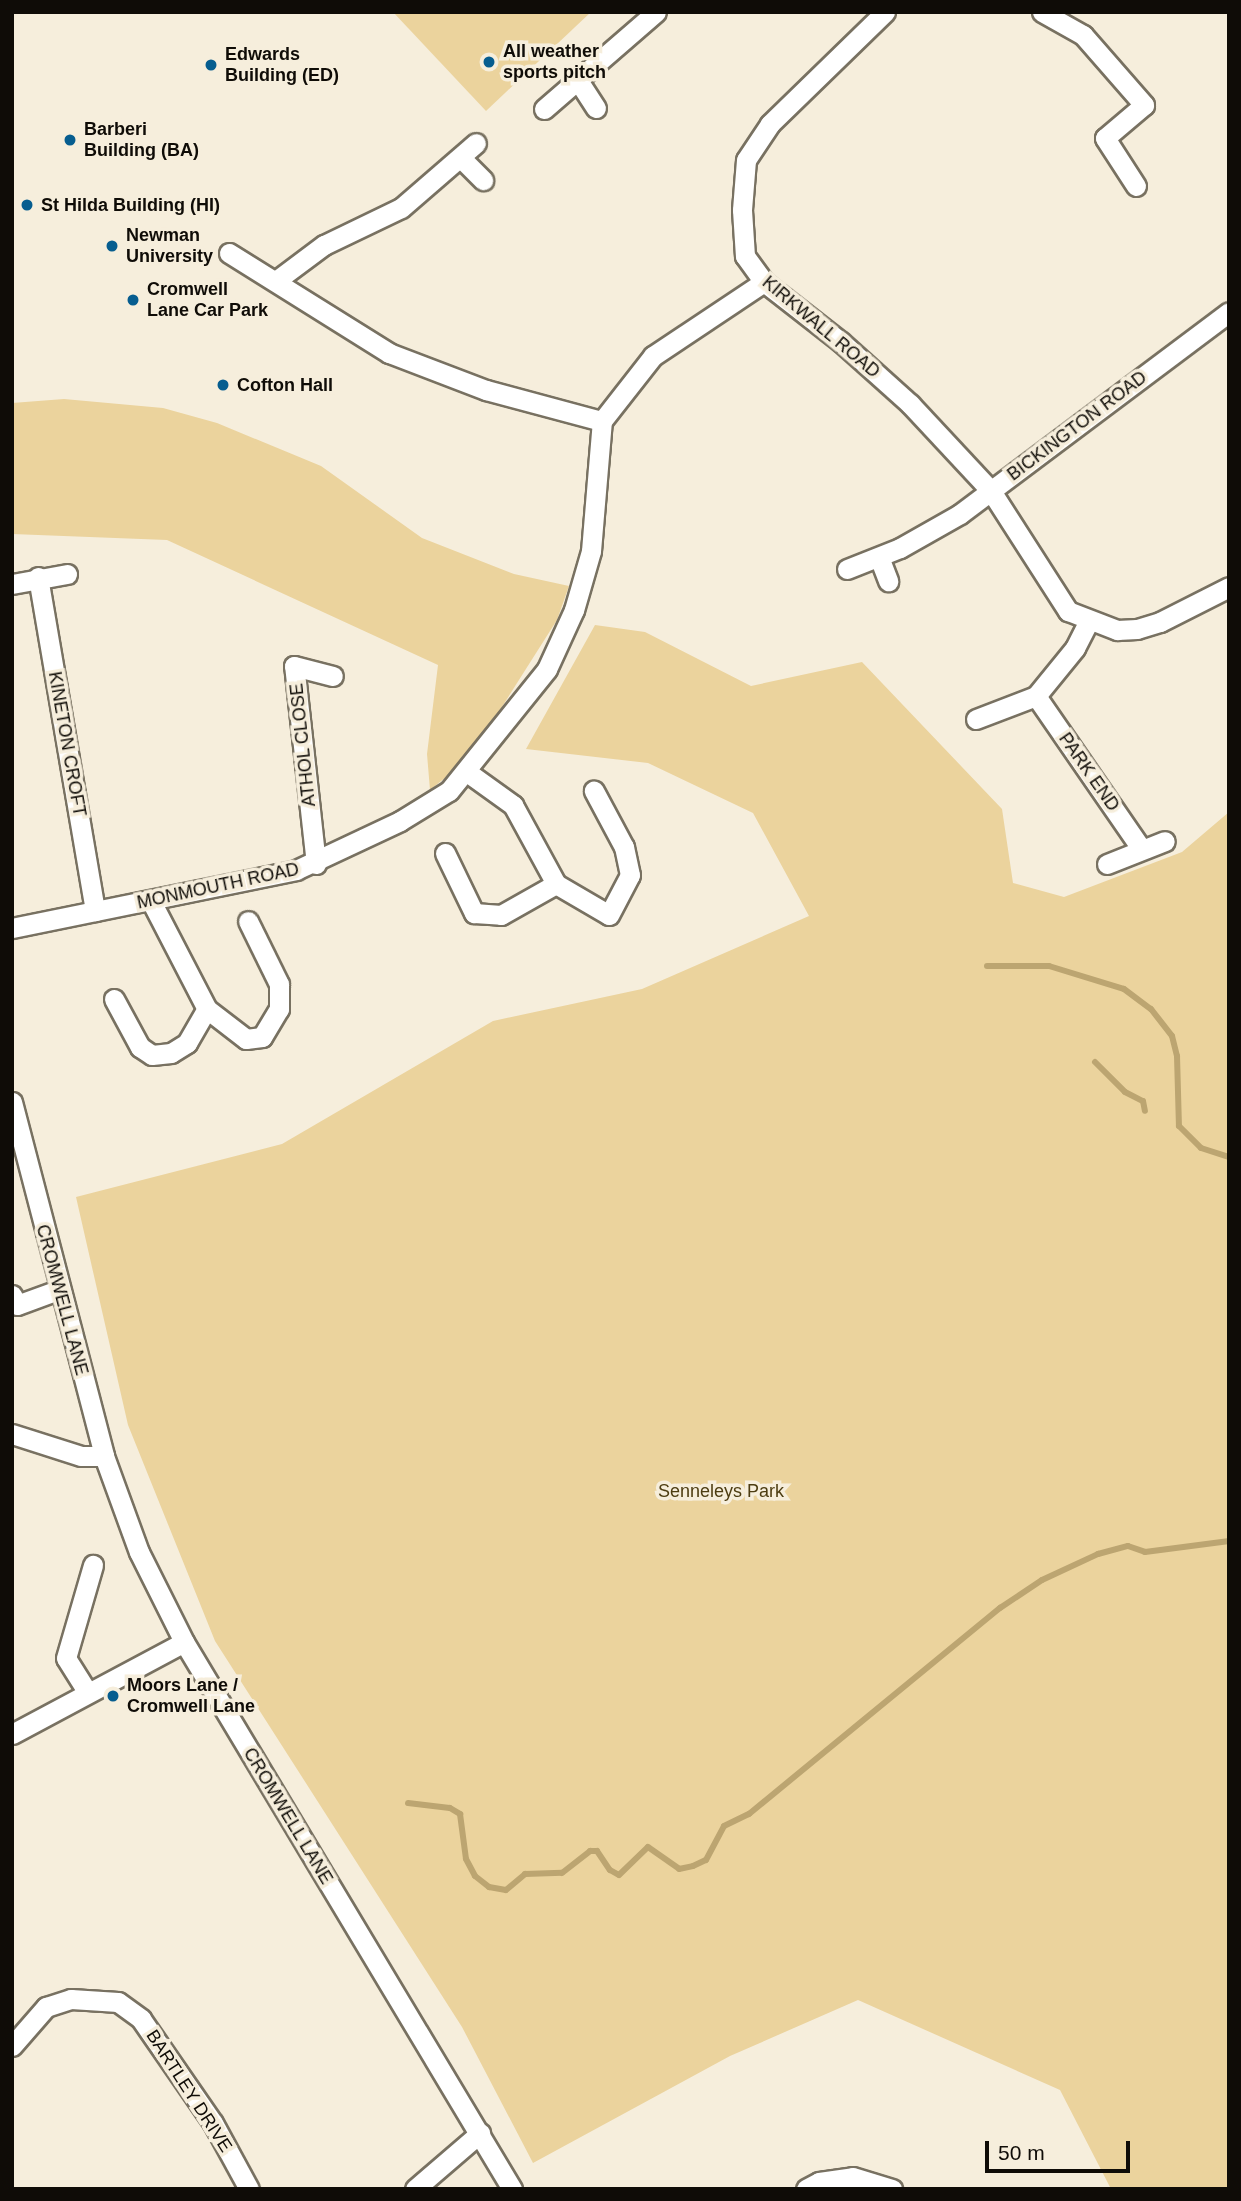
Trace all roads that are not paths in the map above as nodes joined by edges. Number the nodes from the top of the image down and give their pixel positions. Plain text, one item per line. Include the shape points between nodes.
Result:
1 (656, 12) edge
2 (885, 12) edge
3 (1042, 12) edge
4 (579, 82) junction
5 (596, 108) dead end
6 (544, 109) dead end
7 (476, 143) dead end
8 (462, 159) junction
9 (483, 180) dead end
10 (1136, 186) dead end
11 (229, 253) dead end
12 (277, 280) junction
13 (764, 282) junction
14 (1229, 312) edge
15 (601, 421) junction
16 (991, 491) junction
17 (879, 557) junction
18 (847, 569) dead end
19 (67, 574) dead end
20 (38, 577) junction
21 (888, 581) dead end
22 (12, 584) edge
23 (1229, 587) edge
24 (1088, 622) junction
25 (333, 676) dead end
26 (1036, 696) junction
27 (976, 719) dead end
28 (467, 772) junction
29 (594, 791) dead end
30 (1165, 841) dead end
31 (1141, 848) junction
32 (445, 853) dead end
33 (316, 864) junction
34 (1107, 864) dead end
35 (556, 884) junction
36 (151, 901) junction
37 (96, 911) junction
38 (248, 921) dead end
39 (12, 928) edge
40 (114, 999) dead end
41 (207, 1009) junction
42 (12, 1102) edge
43 (19, 1153) edge
44 (58, 1290) junction
45 (12, 1295) edge
46 (12, 1434) edge
47 (104, 1456) junction
48 (93, 1564) dead end
49 (184, 1642) junction
50 (88, 1693) junction
51 (12, 1734) edge
52 (12, 2046) edge
53 (480, 2133) junction
54 (249, 2189) edge
55 (415, 2189) edge
56 (512, 2189) edge
57 (806, 2189) edge
58 (892, 2189) edge

1 - 4 street
2 - 13 street, KIRKWALL ROAD via 771,124 746,160 745,256
3 - 10 street via 1083,35 1144,105 1105,138
4 - 5 street
4 - 6 street
7 - 8 street
8 - 9 street
8 - 12 street via 401,208 324,245
11 - 12 street
12 - 15 street via 389,353 486,390
13 - 15 street via 653,356
13 - 16 street, KIRKWALL ROAD via 841,341 910,404
14 - 16 street, BICKINGTON ROAD
15 - 28 street, MONMOUTH ROAD via 591,551 574,610 547,669
16 - 17 street via 960,514
16 - 24 street, BICKINGTON ROAD via 1068,611
17 - 18 street
17 - 21 street
19 - 20 street
20 - 22 street
20 - 37 street, KINETON CROFT
23 - 24 street via 1137,629 1117,630
24 - 26 street via 1075,648
25 - 33 street, ATHOL CLOSE via 294,666
26 - 27 street
26 - 31 street, PARK END
28 - 33 street, MONMOUTH ROAD via 449,791 400,821
28 - 35 street via 513,805
29 - 35 street via 624,847 630,875 621,898 609,915
30 - 31 street
31 - 34 street
32 - 35 street via 474,913 501,915
33 - 36 street, MONMOUTH ROAD
36 - 37 street, MONMOUTH ROAD
36 - 41 street
37 - 39 street, MONMOUTH ROAD
38 - 41 street via 279,984 279,1009 262,1037 246,1039
40 - 41 street via 141,1047 152,1055 171,1053 187,1043
42 - 43 street, CROMWELL LANE
43 - 44 street, CROMWELL LANE
44 - 45 street via 17,1305
44 - 47 street, CROMWELL LANE
46 - 47 street via 81,1456
47 - 49 street, CROMWELL LANE via 139,1552
48 - 50 street via 66,1658
49 - 50 street
49 - 53 street, CROMWELL LANE
50 - 51 street
52 - 54 street, BARTLEY DRIVE via 46,2007 72,1999 118,2003 141,2019 213,2123
53 - 55 street
53 - 56 street, CROMWELL LANE
57 - 58 street via 818,2182 853,2177

